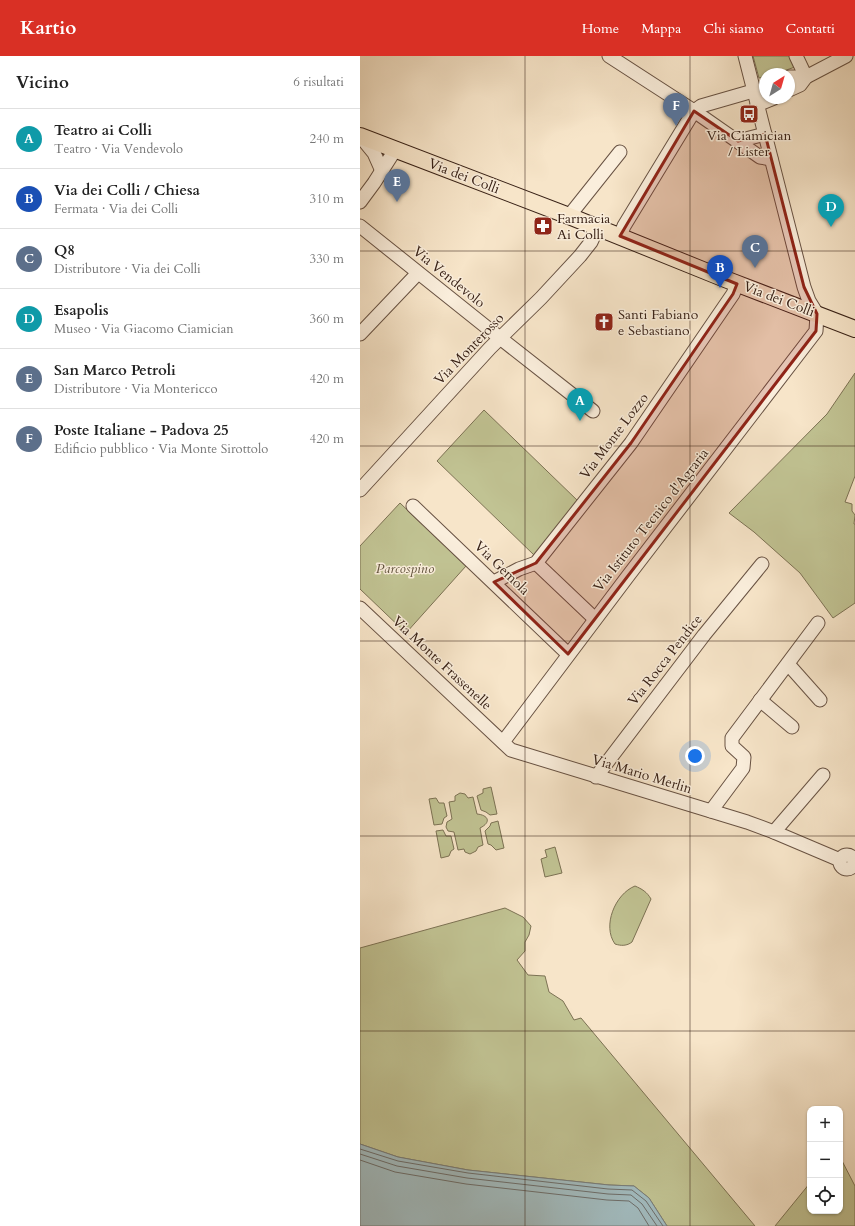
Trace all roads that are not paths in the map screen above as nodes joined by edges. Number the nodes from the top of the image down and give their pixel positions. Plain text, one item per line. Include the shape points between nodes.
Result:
1 (609, 56) edge
2 (745, 56) edge
3 (796, 56) edge
4 (846, 56) edge
5 (795, 77) edge
6 (806, 77) junction
7 (757, 87) edge
8 (795, 87) edge
9 (761, 104) edge
10 (757, 106) junction
11 (694, 111) junction
12 (765, 134) junction
13 (360, 136) edge
14 (738, 141) junction
15 (395, 150) junction
16 (620, 152) dead end
17 (771, 159) junction
18 (382, 171) junction
19 (360, 202) edge
20 (569, 216) junction
21 (360, 226) edge
22 (598, 228) junction
23 (620, 236) junction
24 (418, 273) junction
25 (737, 284) junction
26 (817, 314) junction
27 (855, 329) edge
28 (360, 334) edge
29 (500, 338) junction
30 (593, 411) dead end
31 (360, 490) edge
32 (413, 506) dead end
33 (536, 563) junction
34 (762, 564) dead end
35 (494, 582) junction
36 (360, 608) edge
37 (595, 619) junction
38 (818, 623) dead end
39 (568, 654) junction
40 (788, 664) junction
41 (760, 700) junction
42 (820, 700) dead end
43 (792, 727) dead end
44 (503, 742) junction
45 (823, 775) dead end
46 (596, 777) junction
47 (711, 811) junction
48 (774, 832) junction
49 (851, 862) edge

1 - 11 street
2 - 7 street
3 - 6 street
4 - 6 street
5 - 6 street
6 - 8 street
7 - 10 street
7 - 11 street via 701,106
9 - 10 street
10 - 12 street
11 - 14 street
11 - 23 street
12 - 14 street
12 - 17 street
13 - 15 main road, Via dei Colli
13 - 18 street via 374,153
14 - 17 street via 760,157
15 - 18 street
15 - 20 main road, Via dei Colli
16 - 20 street
17 - 26 street via 804,286
18 - 19 street
20 - 22 main road, Via dei Colli
21 - 24 street, Via Vendevolo
22 - 23 main road, Via dei Colli
22 - 29 street, Via Monterosso via 592,242 580,256
23 - 25 main road, Via dei Colli
24 - 28 street
24 - 29 street, Via Vendevolo
25 - 26 main road, Via dei Colli
25 - 33 street, Via Monte Lozzo via 631,443
26 - 27 main road, Via dei Colli
26 - 37 street, Via Istituto Tecnico d'Agraria via 816,331 812,339
29 - 30 street, Via Vendevolo
29 - 31 street, Via Monterosso
32 - 35 street, Via Gemola
33 - 35 street
33 - 37 street
34 - 46 street, Via Rocca Pendice via 704,635
35 - 39 street, Via Gemola
36 - 44 street, Via Monte Frassenelle
37 - 39 street, Via Istituto Tecnico d'Agraria
38 - 40 street
39 - 44 street, Via Istituto Tecnico d'Agraria
40 - 41 street
40 - 42 street
41 - 43 street
41 - 47 street via 732,738 732,746 744,757 743,768
44 - 46 street, Via Mario Merlin via 511,750
45 - 48 street
46 - 47 street, Via Mario Merlin
47 - 48 street, Via Mario Merlin
48 - 49 street, Via Mario Merlin

